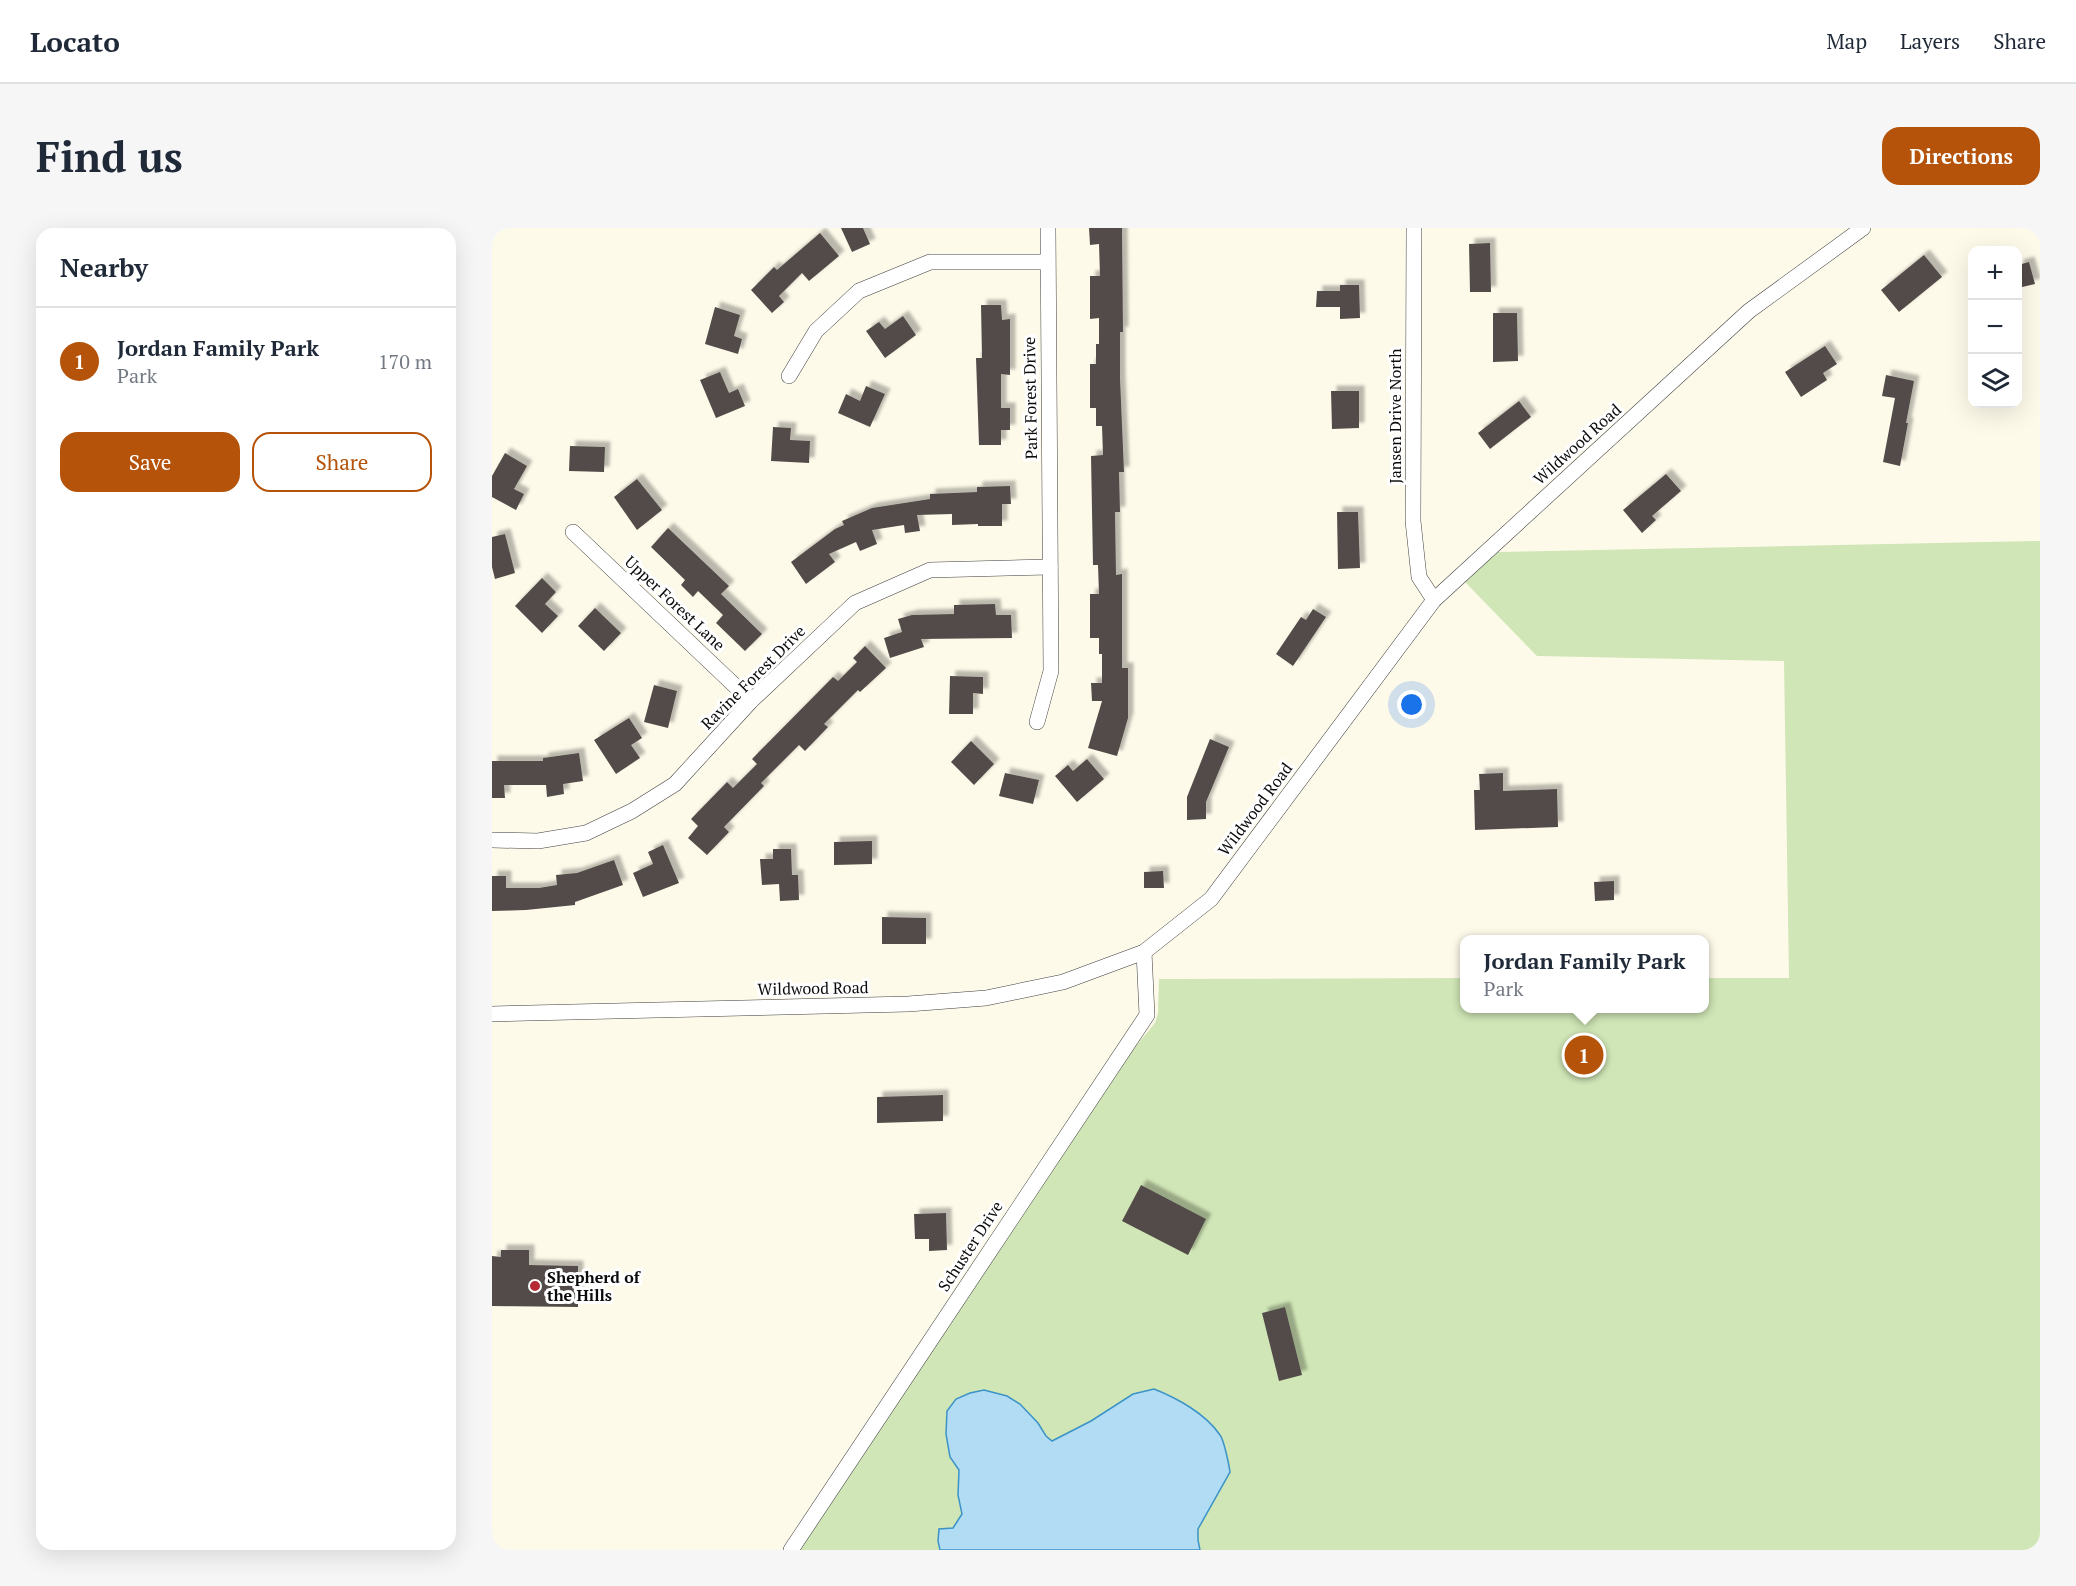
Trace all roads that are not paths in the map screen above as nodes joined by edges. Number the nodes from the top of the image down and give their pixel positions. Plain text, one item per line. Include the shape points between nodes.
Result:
1 (1048, 228) edge
2 (1414, 228) edge
3 (1863, 228) edge
4 (1047, 262) junction
5 (789, 376) dead end
6 (573, 532) dead end
7 (1050, 567) junction
8 (1434, 600) junction
9 (751, 701) junction
10 (1037, 722) dead end
11 (492, 840) edge
12 (1144, 952) junction
13 (492, 1014) edge
14 (791, 1550) edge

1 - 4 street, Park Forest Drive
2 - 8 street, Jansen Drive North via 1413,521 1419,577
3 - 8 street, Wildwood Road via 1749,312
4 - 5 street via 930,262 859,291 816,331
4 - 7 street, Park Forest Drive
6 - 9 street, Upper Forest Lane
7 - 9 street, Ravine Forest Drive via 930,570 855,603
7 - 10 street, Park Forest Drive via 1051,671
8 - 12 street, Wildwood Road via 1210,899
9 - 11 street, Ravine Forest Drive via 675,784 632,811 586,833 538,841
12 - 13 street, Wildwood Road via 1063,982 986,998 908,1004
12 - 14 street, Schuster Drive via 1147,1015

